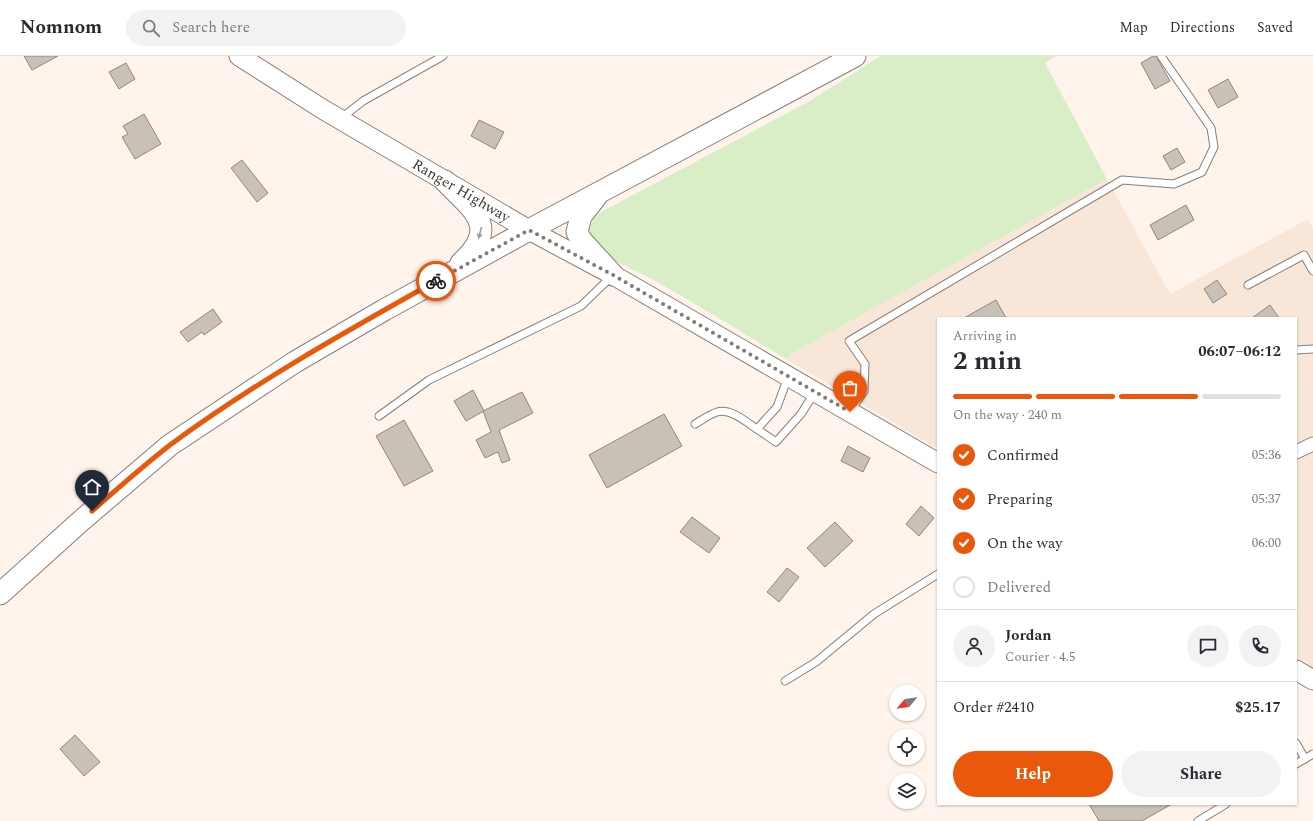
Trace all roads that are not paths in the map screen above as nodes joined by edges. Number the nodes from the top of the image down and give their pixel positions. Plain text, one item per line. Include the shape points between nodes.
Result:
1 (238, 56) edge
2 (443, 56) edge
3 (856, 56) edge
4 (1161, 56) edge
5 (340, 119) junction
6 (445, 181) junction
7 (605, 190) junction
8 (529, 230) junction
9 (1313, 271) edge
10 (449, 274) junction
11 (613, 275) junction
12 (1248, 285) dead end
13 (1313, 349) edge
14 (1297, 350) edge
15 (788, 376) junction
16 (815, 392) junction
17 (850, 412) junction
18 (379, 416) dead end
19 (695, 424) dead end
20 (757, 430) junction
21 (1313, 444) edge
22 (1297, 452) edge
23 (937, 462) edge
24 (937, 575) edge
25 (0, 594) edge
26 (1297, 671) edge
27 (1313, 680) edge
28 (785, 681) dead end
29 (1297, 745) edge
30 (1313, 754) edge
31 (1305, 759) junction
32 (1297, 763) edge
33 (1224, 805) edge
34 (1198, 821) edge

1 - 5 main road, Ranger Highway
2 - 5 lane via 363,102
3 - 7 main road
4 - 17 lane via 1211,128 1214,147 1202,172 1174,184 1122,180 849,341 865,364 864,391
5 - 6 main road, Ranger Highway
6 - 8 main road, Ranger Highway
6 -> 10 main road via 477,214 482,225 480,238 471,254
7 - 8 main road
7 - 11 main road via 590,202 581,216 577,232 581,240
8 - 10 main road
8 - 11 main road, Ranger Highway
9 - 12 lane via 1304,255
10 - 25 main road via 295,362 170,445
11 - 15 main road, Ranger Highway
11 - 18 lane via 581,306 429,380
13 - 14 lane
15 - 16 main road, Ranger Highway
15 - 20 lane via 777,407
16 - 17 main road, Ranger Highway
16 - 20 lane via 801,414 776,442
17 - 23 main road, Ranger Highway
19 - 20 lane via 718,412 727,412
21 - 22 street
24 - 28 lane via 874,614 816,662
26 - 27 main road
29 - 31 lane
30 - 31 lane
31 - 32 lane
33 - 34 lane

